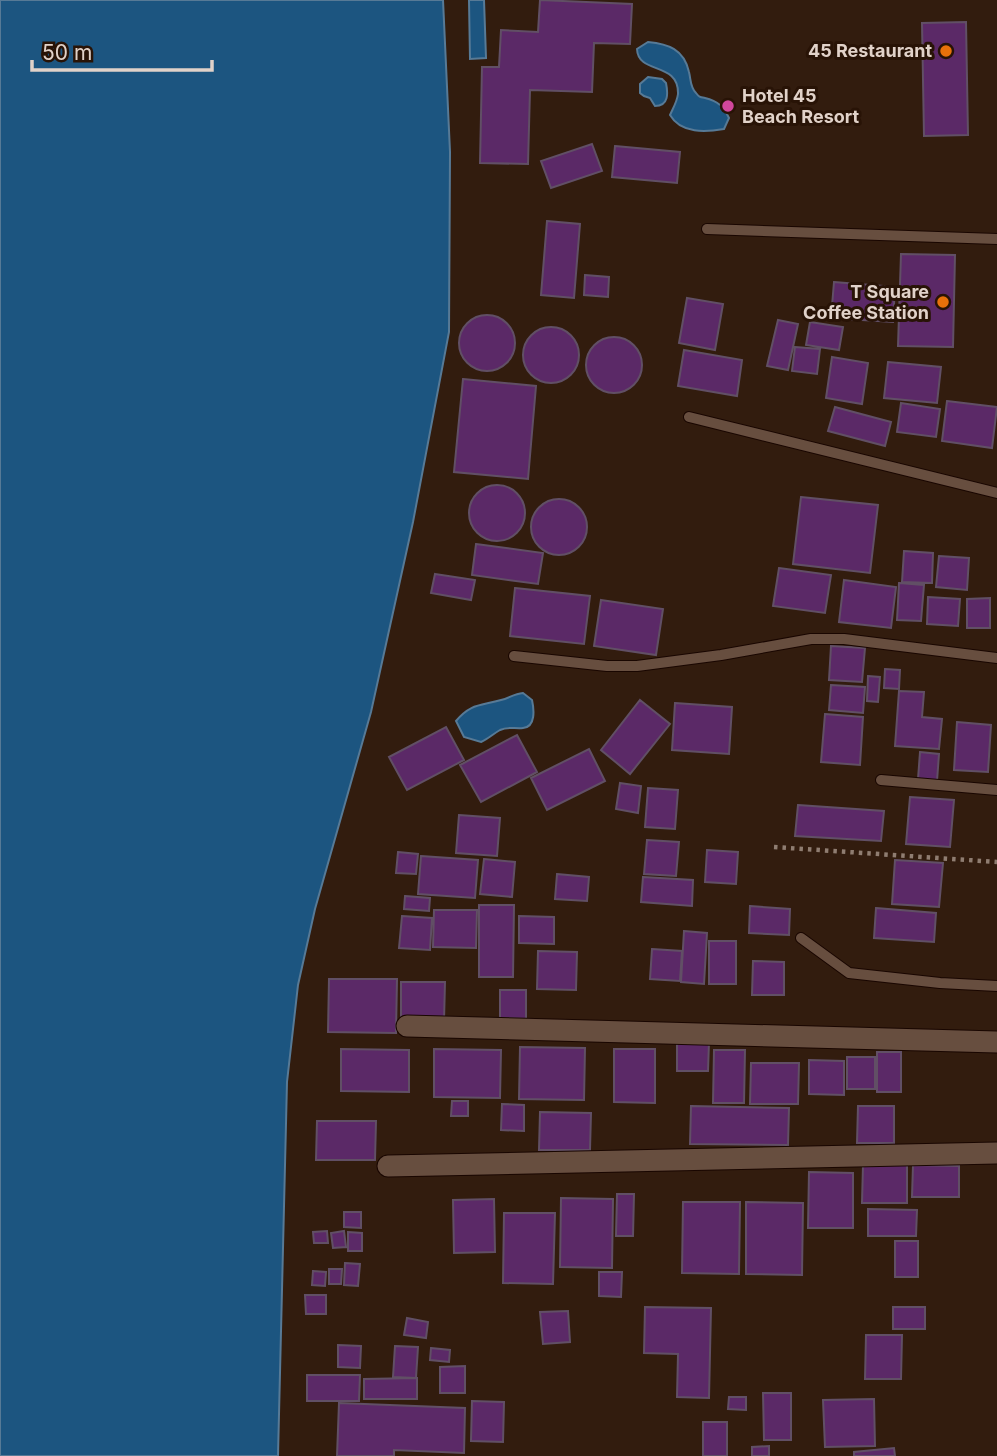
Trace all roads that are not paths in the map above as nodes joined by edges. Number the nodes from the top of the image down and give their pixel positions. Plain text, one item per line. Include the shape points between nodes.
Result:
1 (707, 229) dead end
2 (997, 239) edge
3 (689, 417) dead end
4 (997, 493) edge
5 (514, 656) dead end
6 (997, 658) edge
7 (881, 780) dead end
8 (997, 790) edge
9 (801, 938) dead end
10 (997, 986) edge
11 (407, 1026) dead end
12 (997, 1042) edge
13 (997, 1153) edge
14 (388, 1166) dead end

1 - 2 lane
3 - 4 lane
5 - 6 lane via 637,666 811,639 844,639
7 - 8 lane
9 - 10 lane via 849,973
11 - 12 street
13 - 14 street

